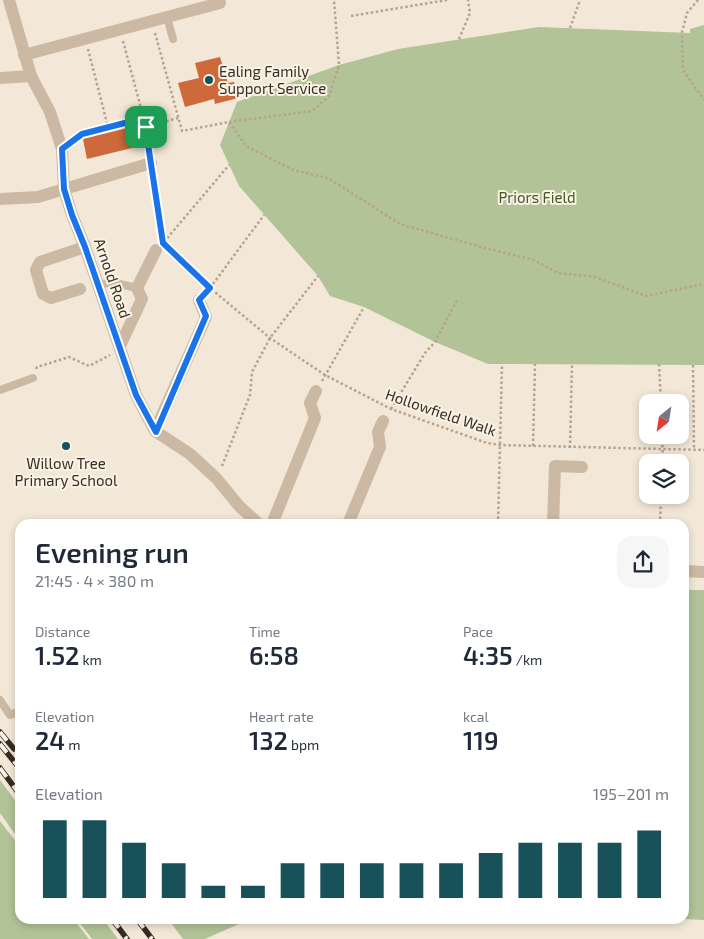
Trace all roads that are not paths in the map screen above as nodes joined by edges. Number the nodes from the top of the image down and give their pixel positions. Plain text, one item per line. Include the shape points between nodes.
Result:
1 (9, 0) edge
2 (219, 0) edge
3 (167, 17) junction
4 (173, 39) dead end
5 (24, 55) junction
6 (30, 76) junction
7 (0, 78) edge
8 (150, 163) road end
9 (64, 189) junction
10 (0, 199) edge
11 (85, 247) junction
12 (160, 247) road end
13 (98, 284) junction
14 (137, 288) junction
15 (80, 289) dead end
16 (199, 300) road end
17 (120, 346) junction
18 (33, 378) road end
19 (0, 390) edge
20 (316, 391) road end
21 (383, 421) road end
22 (156, 432) junction
23 (582, 467) dead end
24 (253, 519) edge
25 (274, 519) edge
26 (350, 519) edge
27 (554, 519) edge
28 (689, 571) edge
29 (704, 572) edge
30 (0, 700) edge
31 (15, 712) edge

1 - 5 street, Arnold Road
2 - 3 street via 220,3
3 - 4 lane
3 - 5 street
5 - 6 street, Arnold Road
6 - 7 street
6 - 9 street, Arnold Road via 50,112 62,149
8 - 9 street
9 - 10 street via 38,197
9 - 11 street, Arnold Road
11 - 13 street, Arnold Road
11 - 15 street via 40,262 36,270 43,294 51,298
12 - 14 street
13 - 14 lane
13 - 17 street, Arnold Road
14 - 17 street via 142,299
16 - 22 street via 206,316
17 - 22 street, Arnold Road via 136,395
18 - 19 lane
20 - 25 street via 310,402 315,418
21 - 26 street via 378,432 380,447
22 - 24 street, Arnold Road via 190,454
23 - 27 street via 555,466
28 - 29 street
30 - 31 lane via 10,714

